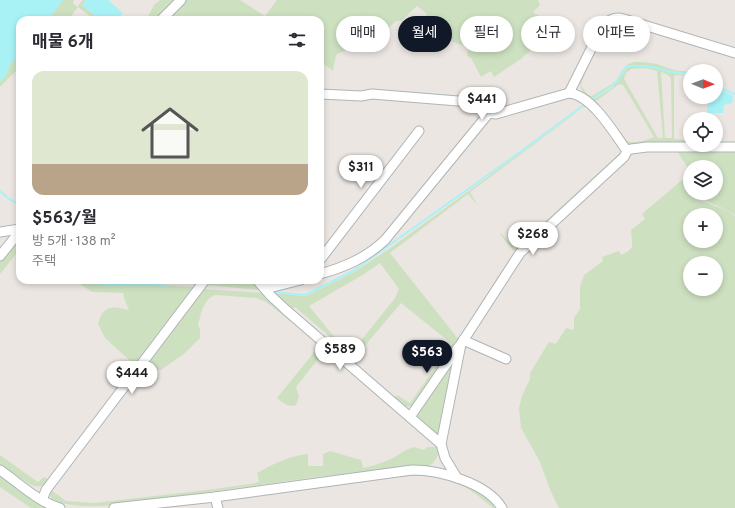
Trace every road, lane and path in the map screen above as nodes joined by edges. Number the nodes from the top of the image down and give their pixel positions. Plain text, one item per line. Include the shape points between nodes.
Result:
1 (181, 0) edge
2 (165, 16) edge
3 (735, 53) edge
4 (569, 93) junction
5 (324, 94) edge
6 (489, 114) junction
7 (419, 131) dead end
8 (735, 147) edge
9 (627, 151) junction
10 (16, 230) edge
11 (0, 232) edge
12 (16, 235) edge
13 (324, 255) edge
14 (0, 256) edge
15 (324, 273) edge
16 (202, 284) edge
17 (261, 284) edge
18 (285, 284) edge
19 (265, 289) junction
20 (462, 342) junction
21 (506, 359) dead end
22 (410, 417) junction
23 (441, 444) junction
24 (0, 470) edge
25 (457, 478) junction
26 (215, 497) junction
27 (42, 500) junction
28 (60, 508) edge
29 (114, 508) edge
30 (218, 508) edge
31 (502, 508) edge

1 - 2 street
3 - 4 street via 619,17 614,18 602,27
4 - 6 street via 528,106
4 - 9 street via 588,101
5 - 6 street via 372,94 470,102
6 - 15 street via 376,249 343,267
7 - 13 street
8 - 9 street via 647,147
9 - 20 street via 624,157 520,253
10 - 11 street
12 - 14 street
16 - 27 street via 46,490
17 - 19 street
18 - 19 street
19 - 22 street
20 - 21 street
20 - 22 street
20 - 23 street
22 - 23 street
23 - 25 street via 445,458
24 - 27 street
25 - 26 street via 434,472 408,470
25 - 31 street via 492,497
26 - 29 street
26 - 30 street
27 - 28 street

